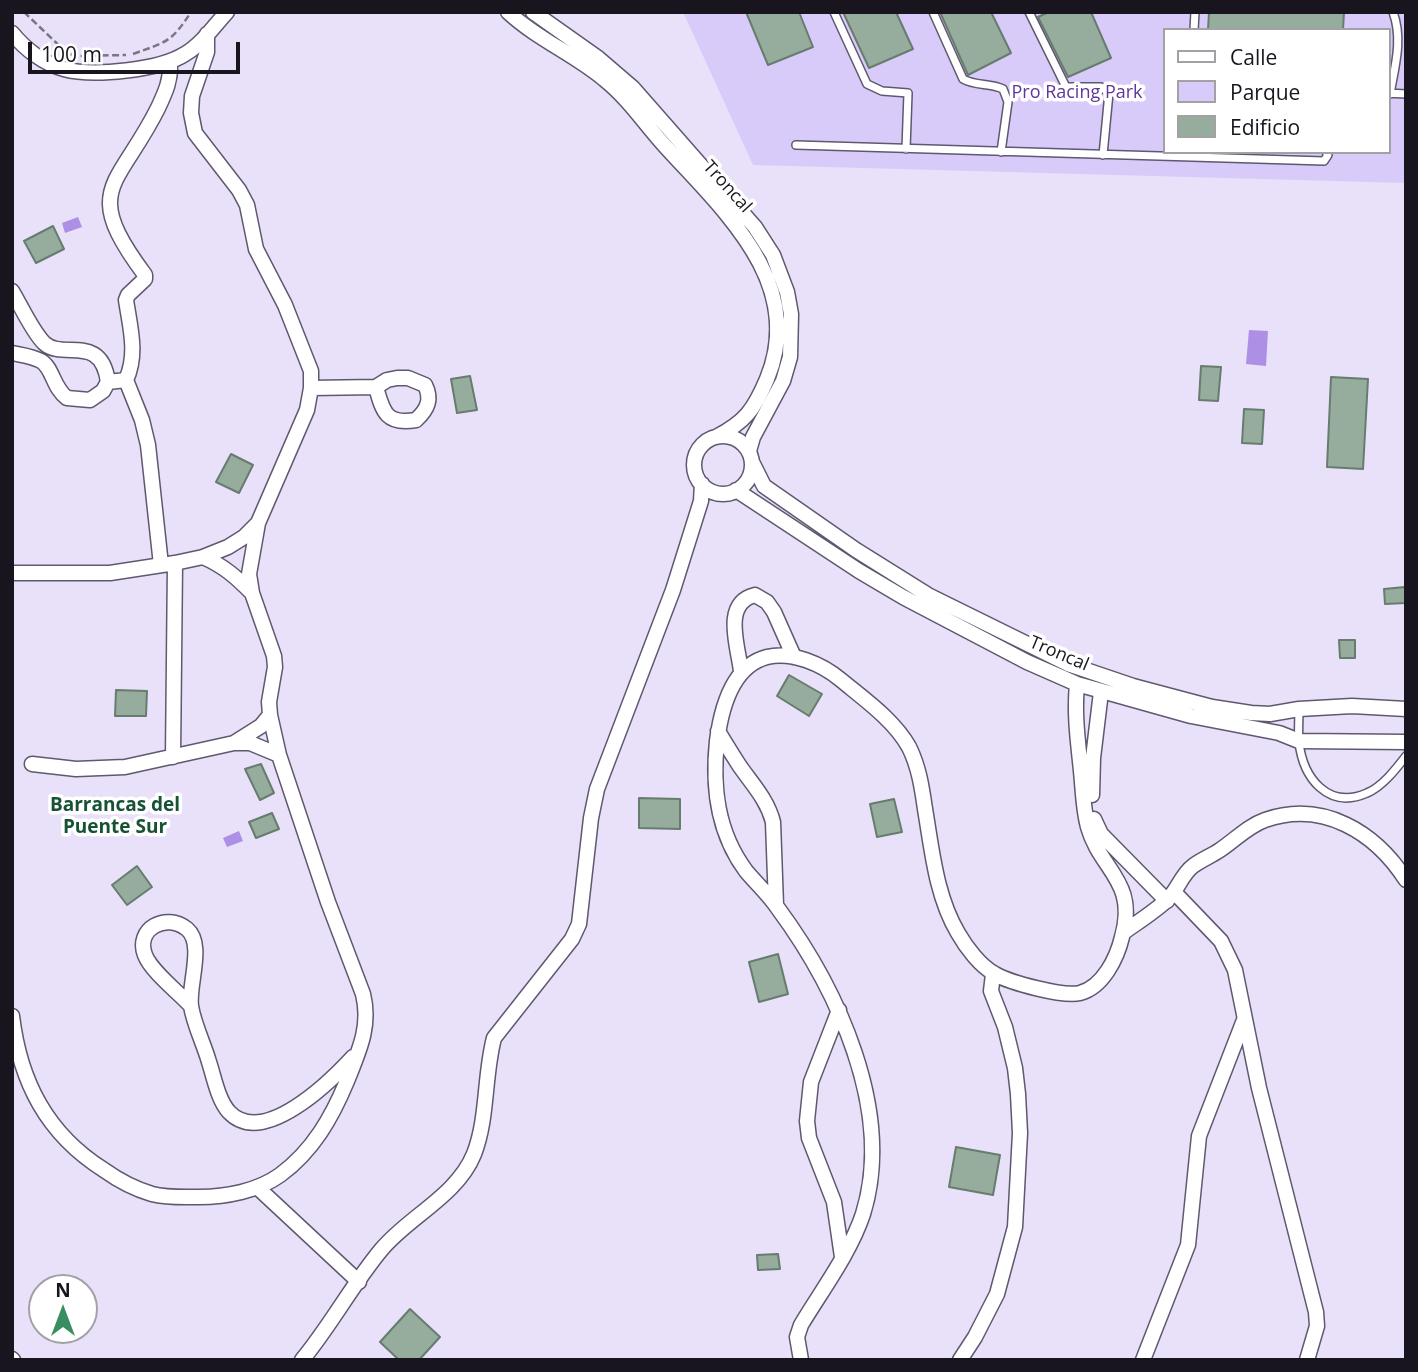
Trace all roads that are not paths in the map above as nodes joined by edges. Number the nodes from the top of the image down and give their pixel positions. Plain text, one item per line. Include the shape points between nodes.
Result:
1 (227, 12) edge
2 (508, 12) edge
3 (533, 12) edge
4 (834, 12) edge
5 (933, 12) edge
6 (1029, 12) edge
7 (1393, 12) edge
8 (12, 33) edge
9 (207, 34) junction
10 (170, 62) junction
11 (1390, 89) edge
12 (796, 145) dead end
13 (906, 149) junction
14 (1002, 152) junction
15 (1327, 154) edge
16 (1103, 155) junction
17 (12, 291) edge
18 (45, 344) junction
19 (12, 353) edge
20 (40, 360) junction
21 (126, 380) junction
22 (108, 382) junction
23 (376, 387) dead end
24 (311, 388) junction
25 (716, 437) junction
26 (751, 457) junction
27 (702, 484) junction
28 (736, 490) junction
29 (720, 493) junction
30 (694, 522) junction
31 (258, 523) junction
32 (203, 557) junction
33 (168, 564) junction
34 (12, 573) edge
35 (251, 593) junction
36 (794, 657) junction
37 (741, 671) junction
38 (1077, 684) junction
39 (1101, 692) junction
40 (1299, 709) junction
41 (1406, 709) edge
42 (270, 715) junction
43 (718, 732) junction
44 (1299, 741) junction
45 (1406, 742) edge
46 (234, 743) junction
47 (279, 754) junction
48 (1406, 756) edge
49 (173, 757) junction
50 (32, 764) dead end
51 (1406, 880) edge
52 (1170, 896) junction
53 (776, 905) junction
54 (1124, 932) junction
55 (993, 974) junction
56 (191, 1006) junction
57 (839, 1010) junction
58 (1245, 1015) junction
59 (12, 1016) edge
60 (361, 1048) junction
61 (16, 1050) edge
62 (257, 1187) junction
63 (842, 1257) junction
64 (359, 1282) junction
65 (302, 1360) edge
66 (801, 1360) edge
67 (960, 1360) edge
68 (1143, 1360) edge
69 (1307, 1360) edge

1 - 9 street
2 - 25 street, Troncal via 605,79 626,99 739,228 757,256 773,295 777,336 770,371 752,411
3 - 26 street, Troncal via 633,88 755,227 773,255 792,314 790,357 783,381 753,437
4 - 13 lane via 867,84 882,91 908,93
5 - 14 lane via 963,79 1003,89 1008,103
6 - 16 lane via 1066,87 1101,87 1108,93
7 - 11 lane via 1399,44
8 - 10 street via 30,52 64,69 103,72
9 - 10 street
9 - 24 street via 207,52 192,96 195,133 247,205 256,249 307,357
10 - 21 street via 169,85 114,180 109,197 115,228 145,275 126,300 133,358
12 - 13 lane
13 - 14 lane
14 - 16 lane
15 - 16 lane via 1324,161
17 - 18 street
18 - 20 street
18 - 22 street via 86,350 102,365
19 - 20 street
20 - 22 street via 67,398 90,400
21 - 22 street
21 - 33 street via 148,445
23 - 24 street
24 - 31 street via 307,410
25 - 26 street via 735,438
25 - 27 street, Troncal via 700,448 696,457
26 - 28 street, Troncal via 748,479
26 - 40 street, Troncal via 764,486 773,494 856,550 928,595 1068,664 1212,707 1270,714
27 - 29 street
27 - 30 street
28 - 29 street
28 - 38 street, Troncal via 903,597
29 - 30 street
30 - 64 street via 597,789 579,925 494,1038 480,1133 465,1171 380,1251
31 - 32 street via 228,547
31 - 35 street via 249,574
32 - 33 street
32 - 35 street via 228,569
33 - 34 street via 110,573
33 - 49 street
35 - 42 street via 274,656
36 - 37 street via 774,655
36 - 37 street via 767,602 755,595 744,597 734,620
36 - 55 street via 831,672 900,733 909,747 949,914 970,950
37 - 43 street
38 - 39 street, Troncal
38 - 54 street via 1074,714 1085,817 1094,843 1121,884
39 - 44 street, Troncal
39 - 52 street via 1093,758 1093,816 1101,834
40 - 41 street, Troncal
40 - 44 lane
42 - 46 street
42 - 47 street
43 - 53 street via 771,812
43 - 53 street via 714,776 729,843
44 - 45 street, Troncal
44 - 48 lane via 1311,777 1337,799 1370,793
46 - 47 street via 250,743
46 - 49 street
47 - 60 street via 363,994 366,1030
49 - 50 street via 125,767 76,769
51 - 52 street via 1381,851 1349,825 1320,816 1286,815 1251,827 1192,866
52 - 54 street
52 - 58 street via 1225,948
53 - 57 street
54 - 55 street via 1103,977 1080,993 1047,991
55 - 67 street via 991,991 1005,1027 1018,1094 1017,1205 997,1294
56 - 56 street via 194,940 181,925 151,926 143,942 144,953 153,969
56 - 60 street via 223,1104 244,1121 268,1120 314,1096
57 - 63 street via 863,1084 872,1157 863,1214
57 - 63 street via 811,1082 807,1121 834,1202
58 - 68 street via 1199,1136 1188,1245
58 - 69 street via 1265,1114 1316,1312 1317,1326
59 - 61 street
60 - 62 street via 337,1107 315,1141 278,1177
61 - 62 street via 34,1097 62,1138 119,1180 151,1194 178,1197 234,1194
62 - 64 street
63 - 66 street via 801,1325 797,1337
64 - 65 street

